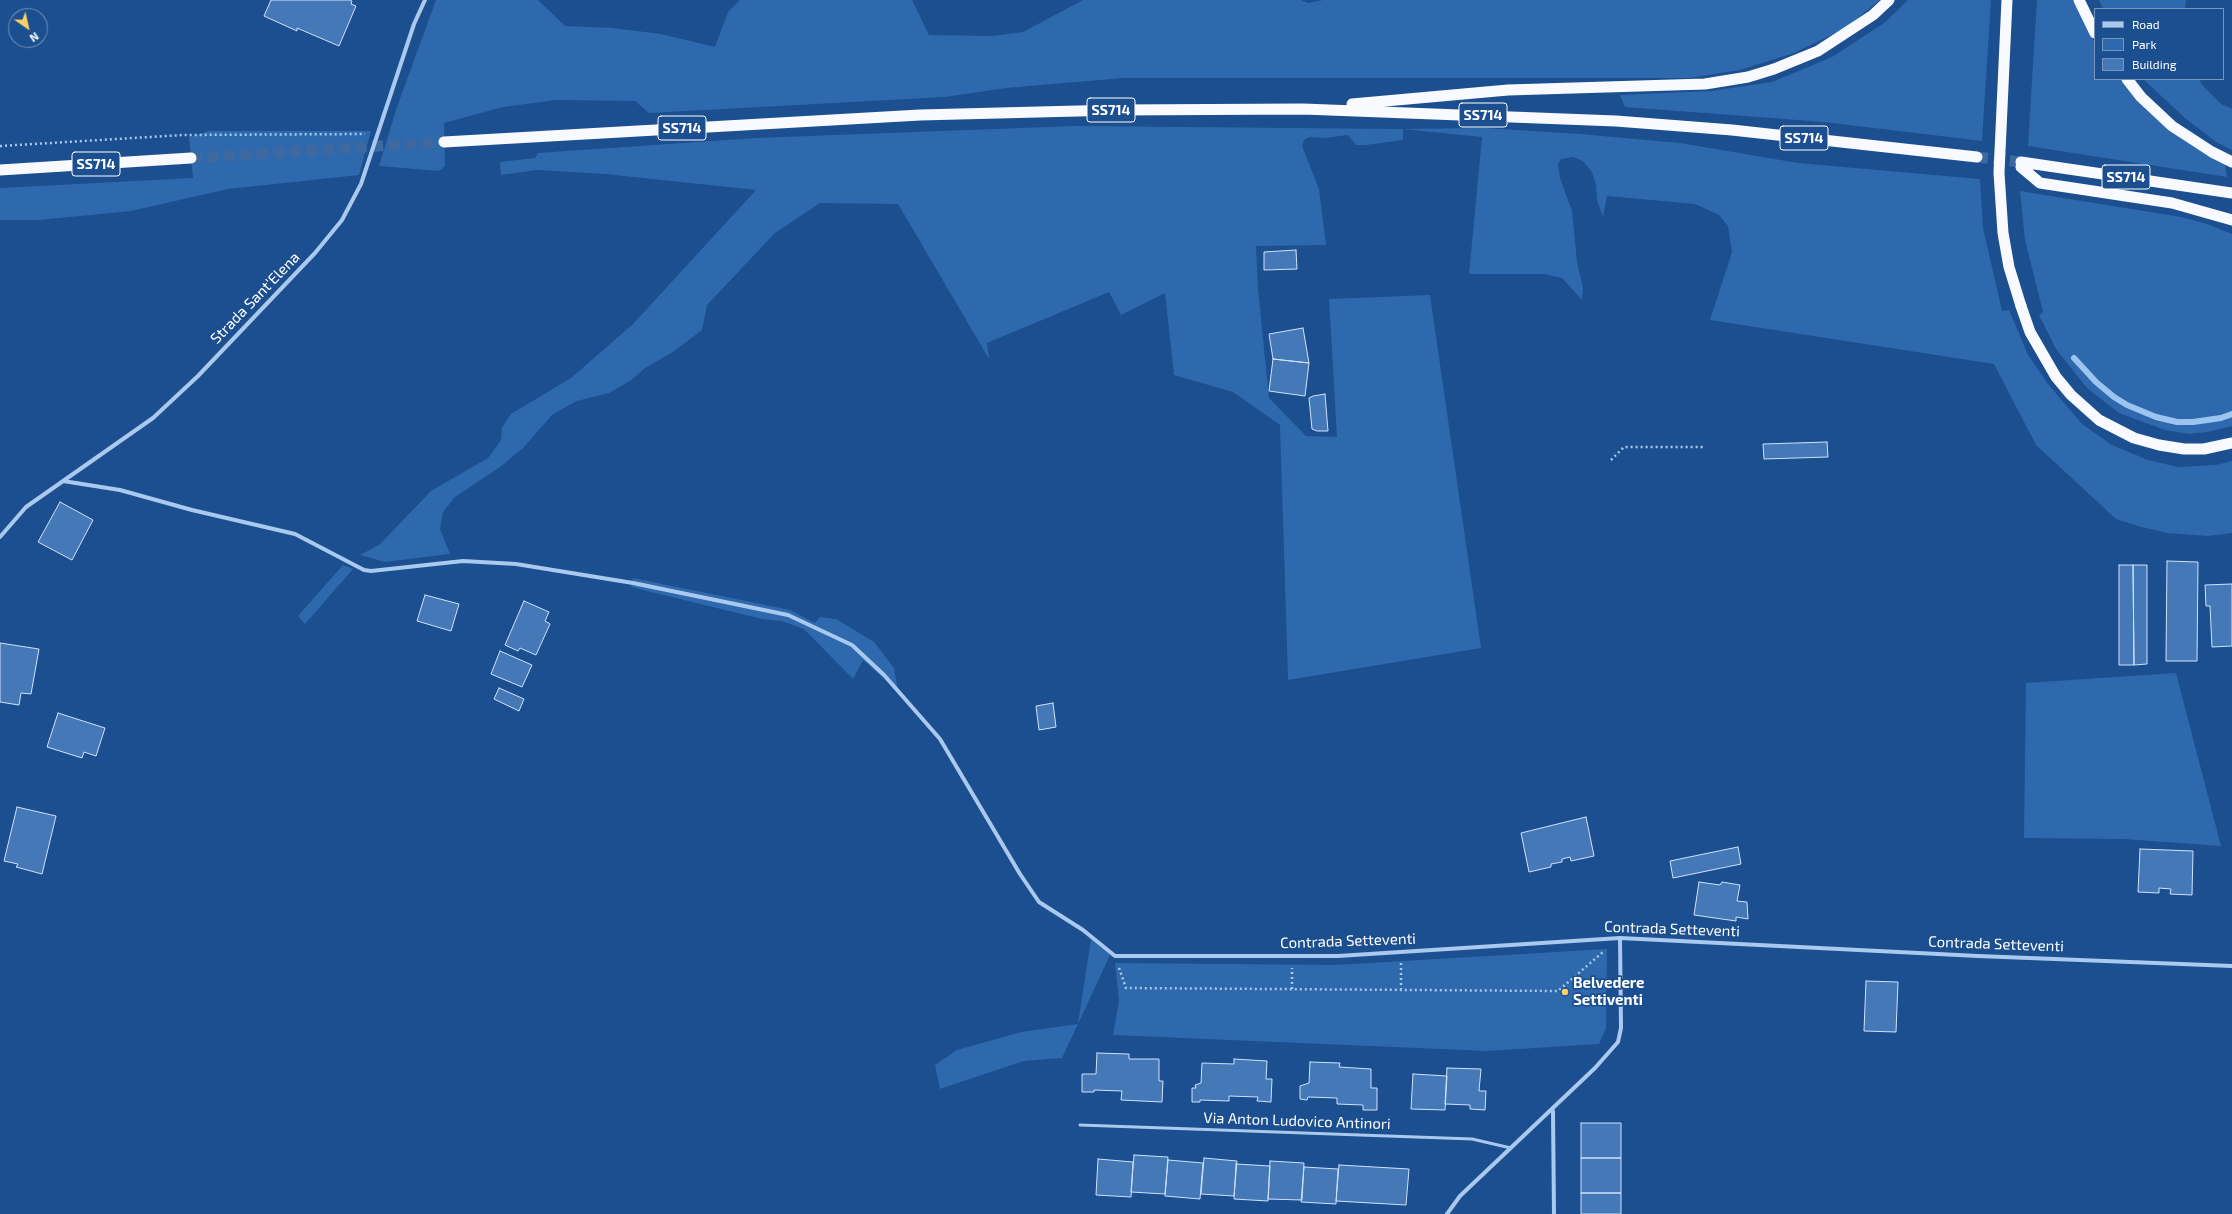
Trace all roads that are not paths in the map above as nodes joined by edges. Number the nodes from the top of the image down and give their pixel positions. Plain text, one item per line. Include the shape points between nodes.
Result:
1 (425, 0) edge
2 (1889, 0) edge
3 (2007, 0) edge
4 (2079, 0) edge
5 (2094, 31) edge
6 (2128, 80) edge
7 (1303, 109) junction
8 (444, 142) tunnel mouth
9 (1977, 157) tunnel mouth
10 (191, 158) tunnel mouth
11 (2232, 162) edge
12 (0, 170) edge
13 (2232, 193) edge
14 (2232, 220) edge
15 (2232, 443) edge
16 (63, 481) junction
17 (0, 537) edge
18 (1620, 938) junction
19 (2232, 966) edge
20 (1553, 1110) junction
21 (1080, 1125) dead end
22 (1512, 1149) junction
23 (1447, 1214) edge
24 (1554, 1214) edge

1 - 16 street, Strada Sant'Elena via 414,24 361,184 342,220 315,253 198,376 154,418
2 - 7 highway via 1873,15 1818,51 1780,67 1705,84 1508,90
3 - 15 highway, bridge via 1999,173 2009,267 2030,332 2056,377 2071,395 2099,420 2134,438 2159,445 2204,449
4 - 5 highway
6 - 11 highway via 2141,97 2172,126
7 - 8 highway, SS714 via 920,115
7 - 9 highway, SS714 via 1616,121 1732,130
10 - 12 highway, SS714
13 - 14 highway, SS714 via 2021,165 2040,183 2172,203
16 - 17 street, Strada Sant'Elena via 26,507
16 - 18 street, Contrada Setteventi via 120,490 295,534 364,570 463,561 516,564 632,582 788,615 852,645 884,675 940,739 1039,902 1083,930 1114,955 1292,956
18 - 19 street, Contrada Setteventi
18 - 20 street via 1621,1028 1618,1042 1596,1068
20 - 22 street
20 - 24 street
21 - 22 lane, Via Anton Ludovico Antinori via 1472,1139
22 - 23 street via 1460,1196

